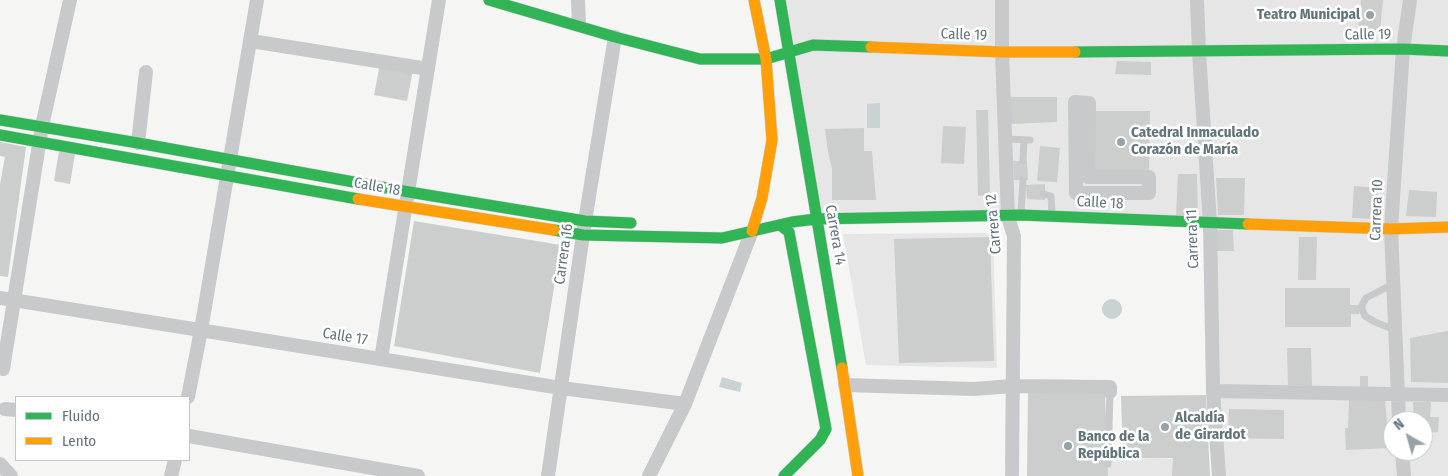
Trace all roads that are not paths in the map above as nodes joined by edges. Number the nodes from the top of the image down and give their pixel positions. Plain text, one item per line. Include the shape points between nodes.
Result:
1 (70, 0) edge
2 (257, 0) edge
3 (439, 0) edge
4 (489, 0) edge
5 (578, 0) edge
6 (754, 0) edge
7 (780, 0) edge
8 (1002, 0) edge
9 (1197, 0) edge
10 (1410, 0) edge
11 (579, 25) junction
12 (615, 37) junction
13 (251, 41) junction
14 (1403, 49) junction
15 (1448, 51) edge
16 (1002, 52) junction
17 (1199, 52) junction
18 (788, 54) junction
19 (766, 59) junction
20 (428, 69) junction
21 (146, 72) dead end
22 (0, 120) edge
23 (42, 126) junction
24 (0, 135) edge
25 (1005, 139) junction
26 (40, 141) junction
27 (138, 143) junction
28 (230, 160) junction
29 (1022, 161) dead end
30 (228, 174) junction
31 (1149, 177) joint
32 (1023, 180) dead end
33 (409, 192) junction
34 (1044, 194) dead end
35 (406, 207) junction
36 (1052, 215) junction
37 (1015, 216) junction
38 (816, 219) junction
39 (644, 224) dead end
40 (1210, 224) junction
41 (664, 225) dead end
42 (780, 225) junction
43 (1448, 227) edge
44 (584, 228) junction
45 (1391, 229) junction
46 (752, 231) junction
47 (1393, 284) junction
48 (7, 298) edge
49 (201, 330) junction
50 (1395, 330) junction
51 (381, 359) junction
52 (3, 368) dead end
53 (845, 385) junction
54 (1012, 386) junction
55 (561, 388) junction
56 (1213, 391) junction
57 (1110, 392) joint
58 (1397, 394) junction
59 (1448, 395) edge
60 (188, 396) edge
61 (685, 404) junction
62 (1398, 411) edge
63 (190, 436) edge
64 (175, 461) edge
65 (1403, 461) edge
66 (0, 464) edge
67 (1108, 464) dead end
68 (11, 476) edge
69 (171, 476) edge
70 (418, 476) edge
71 (548, 476) edge
72 (649, 476) edge
73 (784, 476) edge
74 (858, 476) edge
75 (1012, 476) edge
76 (1219, 476) edge
77 (1404, 476) edge

1 - 23 street
2 - 13 street
3 - 20 street
4 - 11 street, Calle 19
5 - 11 street
6 - 19 street
7 - 18 street, Carrera 14
8 - 16 street, Carrera 12
9 - 17 street, Carrera 11
10 - 14 street, Carrera 10
11 - 12 street, Calle 19
12 - 19 street, Calle 19 via 700,59
12 - 44 street, Carrera 16
13 - 20 street
13 - 28 street
14 - 15 street, Calle 19
14 - 17 street, Calle 19
14 - 45 street, Carrera 10
16 - 17 street, Calle 19
16 - 18 street, Calle 19 via 812,45
16 - 25 street, Carrera 12
17 - 40 street, Carrera 11
18 - 19 street, Calle 19
18 - 38 street, Carrera 14
19 - 46 street via 772,140 762,198
20 - 33 street
21 - 27 street
22 - 23 street, Calle 18
23 - 26 street
23 - 27 street, Calle 18
24 - 26 street, Calle 18
25 - 29 lane via 1027,140
25 - 37 street, Carrera 12
26 - 30 street, Calle 18
26 - 48 street
27 - 28 street, Calle 18
28 - 30 street
28 - 33 street, Calle 18
30 - 35 street, Calle 18
30 - 49 street
31 - 31 street via 1149,193 1076,194 1075,102 1089,103 1088,177
32 - 37 lane via 1025,194
33 - 35 street
33 - 44 street, Calle 18
34 - 36 lane via 1051,196
35 - 44 street, Calle 18
35 - 51 street
36 - 37 street, Calle 18
36 - 40 street, Calle 18
37 - 38 street, Calle 18
37 - 54 street, Carrera 12
38 - 42 street, Calle 18
38 - 53 street, Carrera 14
39 - 44 street, Calle 18
40 - 45 street, Calle 18
40 - 56 street, Carrera 11
41 - 46 street, Calle 18
42 - 46 street, Calle 18
42 - 73 street via 789,232 826,429 820,440
43 - 45 street, Calle 18
44 - 46 street, Calle 18 via 722,238
44 - 55 street, Carrera 16
45 - 47 street, Carrera 10
46 - 61 street
47 - 50 street, Carrera 10
47 - 50 lane via 1366,298 1362,309 1365,316
48 - 49 street, Calle 17
48 - 52 street
49 - 51 street, Calle 17
49 - 60 street
50 - 58 street, Carrera 10
51 - 55 street, Calle 17
53 - 54 street via 974,389
53 - 74 street, Carrera 14
54 - 57 street via 1110,387
54 - 75 street, Carrera 12
55 - 61 street, Calle 17
55 - 71 street, Carrera 16
56 - 58 street
56 - 76 street, Carrera 11
57 - 67 lane
58 - 59 street
58 - 62 street, Carrera 10
61 - 72 street
63 - 70 street
64 - 69 street
65 - 77 street
66 - 68 street

